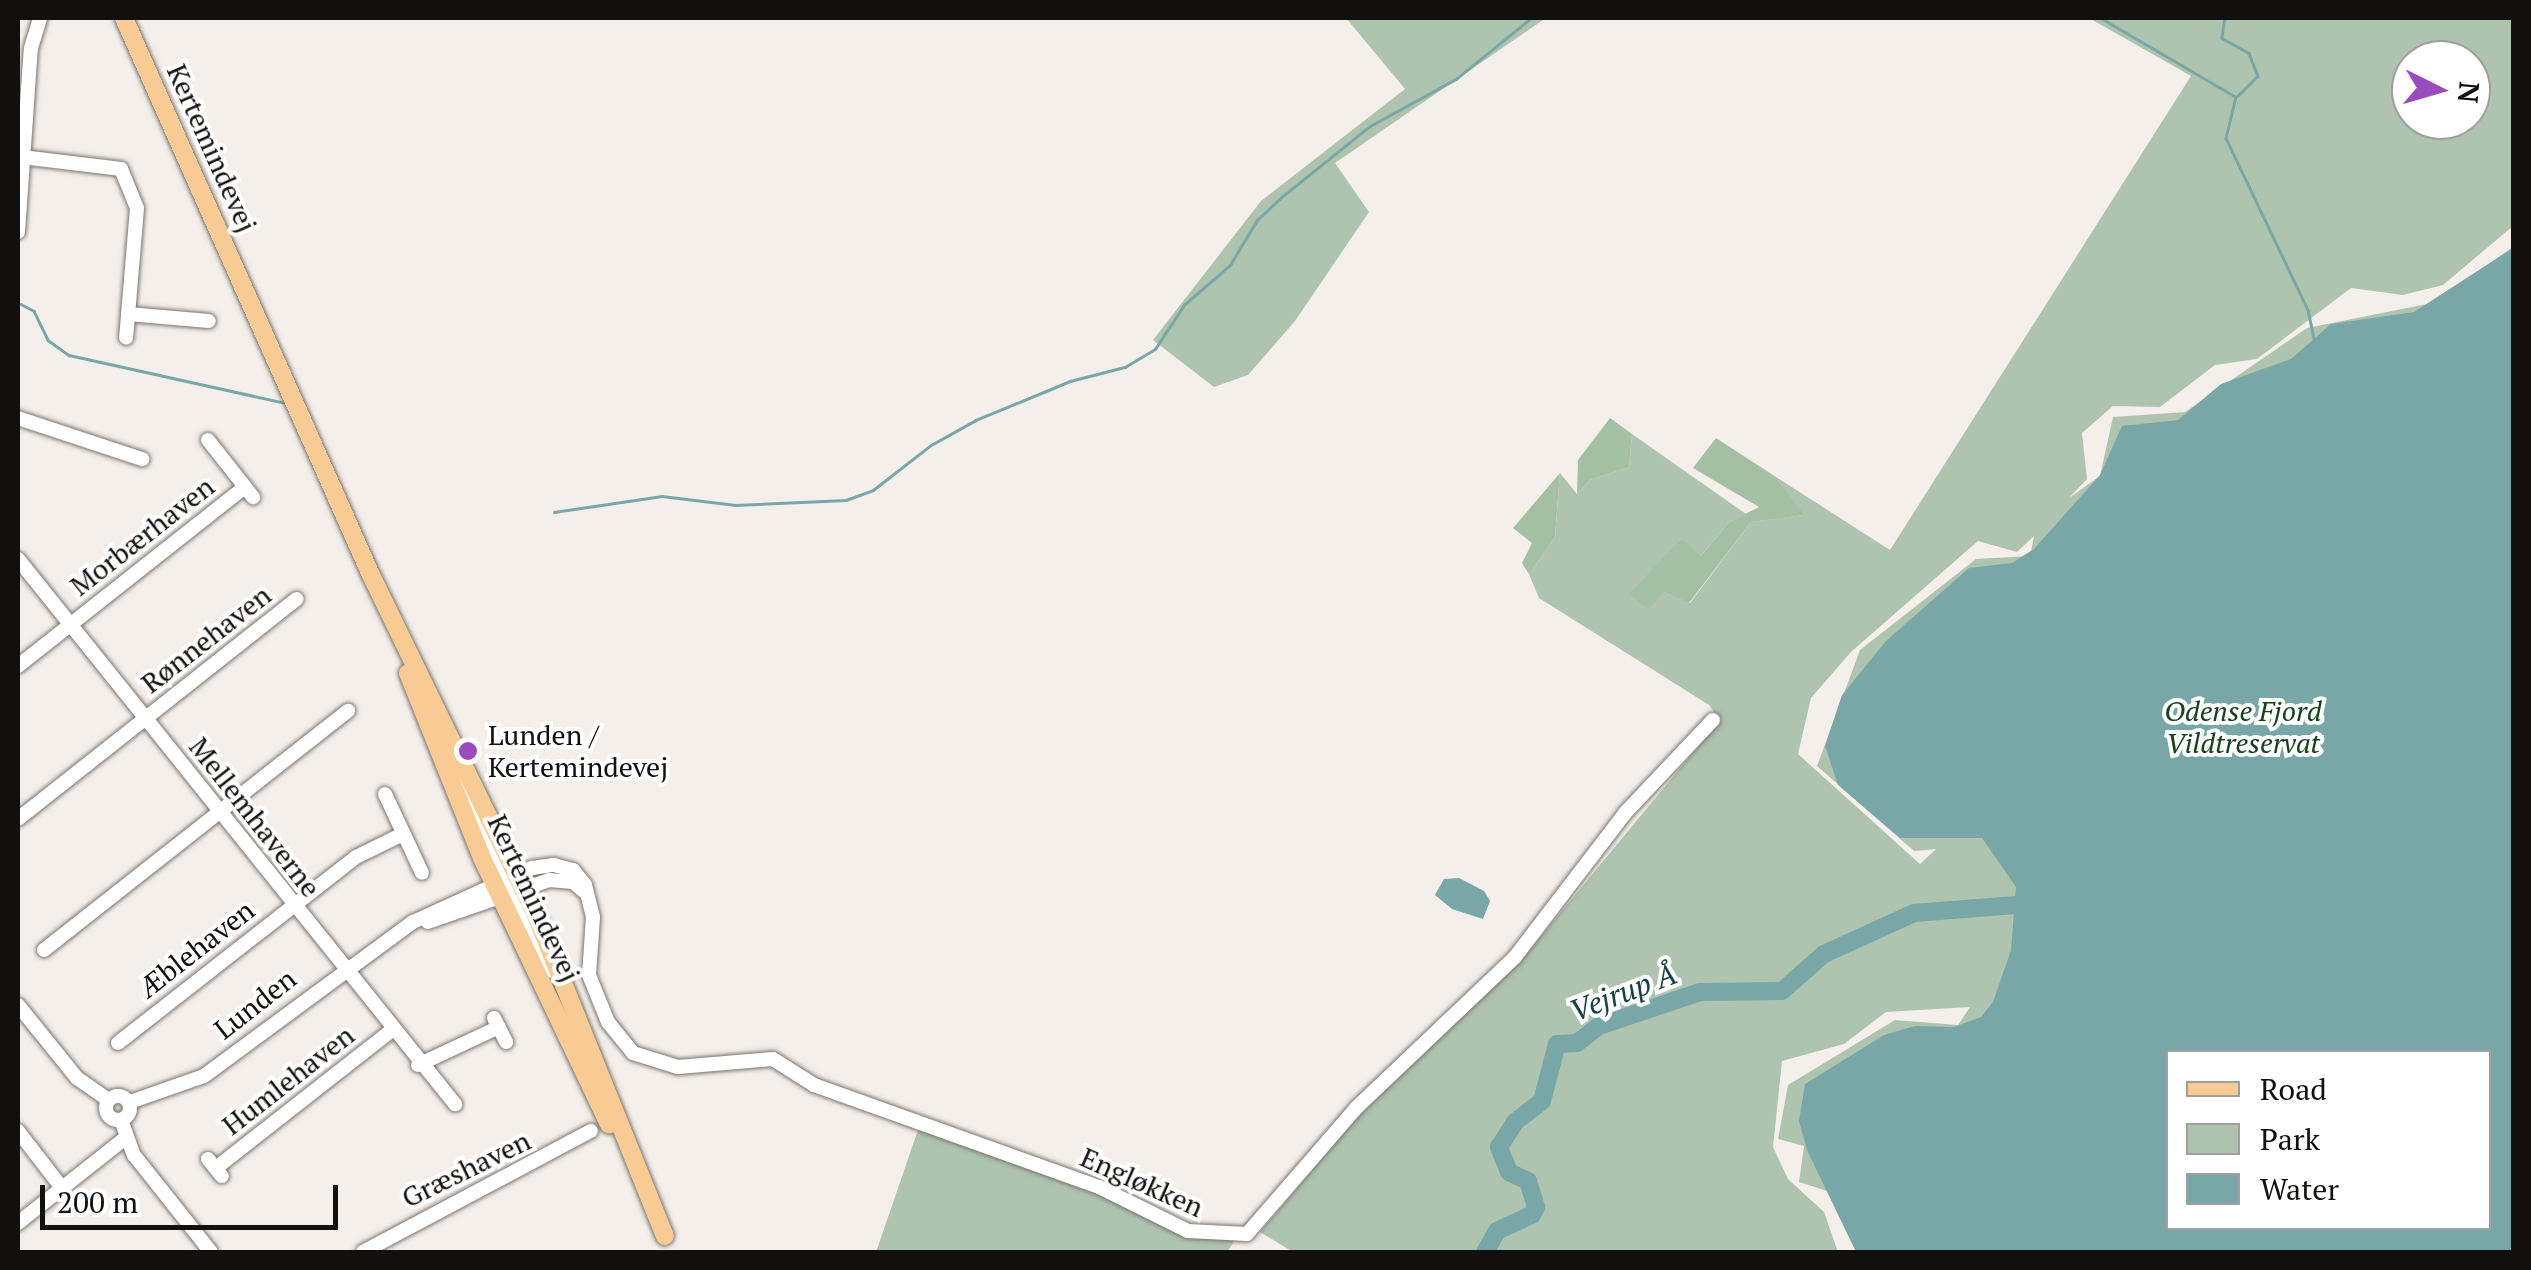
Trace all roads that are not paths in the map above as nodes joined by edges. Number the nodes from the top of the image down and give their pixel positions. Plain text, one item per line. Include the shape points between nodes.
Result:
1 (40, 18) edge
2 (124, 18) edge
3 (22, 158) junction
4 (18, 213) edge
5 (18, 232) edge
6 (128, 314) junction
7 (209, 321) dead end
8 (126, 338) dead end
9 (18, 418) edge
10 (208, 440) dead end
11 (142, 459) dead end
12 (18, 559) edge
13 (370, 574) junction
14 (297, 599) dead end
15 (70, 624) junction
16 (18, 666) edge
17 (348, 711) dead end
18 (146, 718) junction
19 (1712, 720) dead end
20 (384, 794) dead end
21 (219, 812) junction
22 (18, 819) edge
23 (403, 834) junction
24 (422, 872) dead end
25 (510, 888) junction
26 (292, 905) junction
27 (44, 949) dead end
28 (342, 969) junction
29 (18, 1006) edge
30 (391, 1031) junction
31 (506, 1042) dead end
32 (118, 1043) dead end
33 (418, 1064) junction
34 (108, 1100) junction
35 (130, 1102) junction
36 (455, 1104) dead end
37 (121, 1120) junction
38 (18, 1131) edge
39 (592, 1131) dead end
40 (124, 1140) junction
41 (216, 1168) dead end
42 (62, 1188) junction
43 (18, 1223) edge
44 (668, 1244) edge
45 (210, 1252) edge
46 (363, 1252) edge

1 - 3 street via 31,48
2 - 13 main road, Kertemindevej
3 - 4 street
3 - 6 street via 121,168 137,208
4 - 5 street
6 - 7 street
6 - 8 street
9 - 11 street
10 - 15 street, Morbærhaven via 249,492
12 - 15 street, Mellemhaverne
13 - 25 main road, Kertemindevej
13 - 25 main road, Kertemindevej via 419,700
14 - 18 street, Rønnehaven
15 - 16 street, Morbærhaven
15 - 18 street, Mellemhaverne
17 - 21 street
18 - 21 street, Mellemhaverne
18 - 22 street, Rønnehaven
19 - 25 street, Engløkken via 1624,813 1515,956 1346,1119 1247,1234 1188,1231 1099,1187 844,1098 773,1059 678,1067 642,1058 608,1022 589,975 591,900 582,887 562,879
20 - 23 street
21 - 26 street, Mellemhaverne
21 - 27 street
23 - 24 street
23 - 26 street, Æblehaven via 356,856
25 - 28 street, Lunden via 405,930
25 - 44 main road, Kertemindevej
25 - 44 main road, Kertemindevej via 612,1102
26 - 28 street, Mellemhaverne
26 - 32 street, Æblehaven via 134,1037
28 - 30 street, Mellemhaverne
28 - 35 street, Lunden via 204,1076
29 - 34 street via 77,1078
30 - 33 street, Mellemhaverne
30 - 41 street, Humlehaven
31 - 33 street via 496,1022
33 - 36 street, Mellemhaverne
34 - 35 street via 120,1095
34 - 37 street via 107,1113
35 - 37 street
37 - 40 street
38 - 42 street
39 - 46 street, Græshaven
40 - 42 street
40 - 45 street
42 - 43 street

